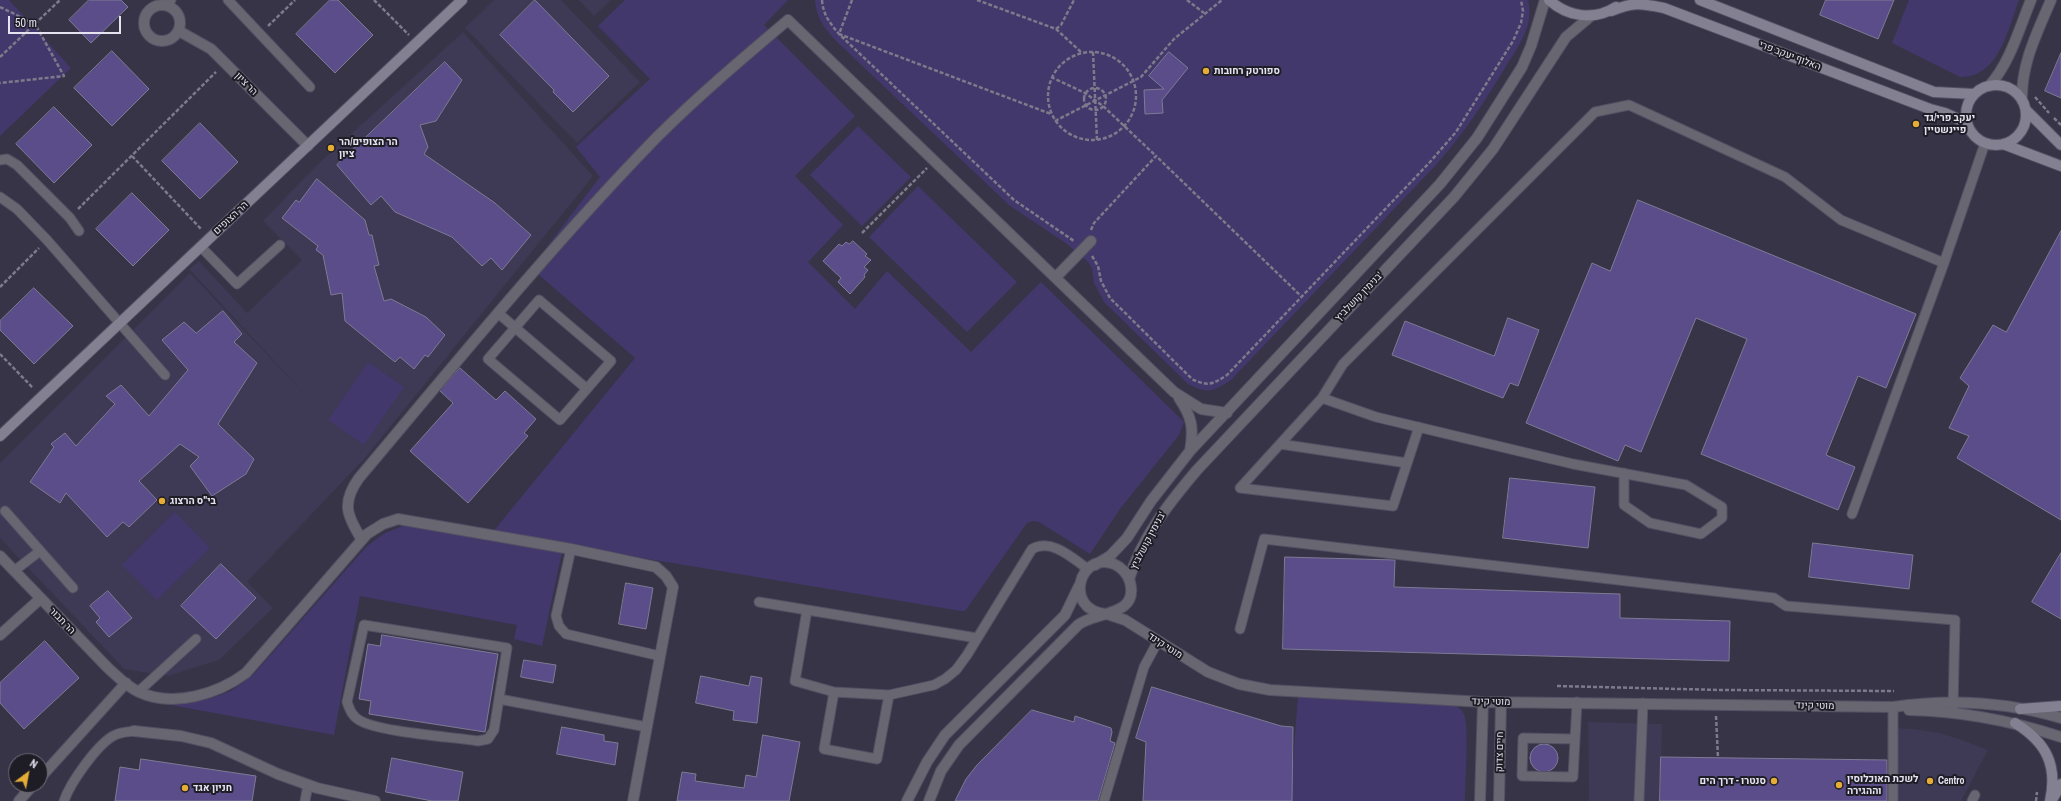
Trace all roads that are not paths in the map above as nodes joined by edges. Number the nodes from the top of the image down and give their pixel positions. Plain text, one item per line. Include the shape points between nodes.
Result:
1 (228, 0) edge
2 (462, 0) edge
3 (1545, 0) edge
4 (1549, 0) edge
5 (1626, 0) edge
6 (1700, 0) edge
7 (2031, 0) edge
8 (2051, 0) edge
9 (168, 2) edge
10 (1611, 11) junction
11 (1591, 16) junction
12 (179, 31) junction
13 (1989, 86) junction
14 (310, 87) dead end
15 (1974, 94) junction
16 (2024, 105) junction
17 (1967, 123) junction
18 (1985, 143) junction
19 (2003, 144) junction
20 (2061, 145) edge
21 (308, 146) junction
22 (0, 160) edge
23 (2061, 166) edge
24 (0, 198) edge
25 (79, 231) dead end
26 (1091, 241) dead end
27 (280, 245) dead end
28 (201, 247) junction
29 (1944, 263) junction
30 (1056, 277) junction
31 (498, 313) junction
32 (119, 324) junction
33 (515, 327) junction
34 (165, 375) dead end
35 (587, 389) junction
36 (1174, 392) junction
37 (1322, 398) junction
38 (1227, 413) junction
39 (1419, 427) junction
40 (0, 436) edge
41 (1280, 444) junction
42 (1190, 451) junction
43 (1407, 463) junction
44 (1624, 473) junction
45 (4, 511) dead end
46 (1852, 514) dead end
47 (362, 540) junction
48 (571, 549) junction
49 (40, 551) junction
50 (0, 556) edge
51 (1092, 567) junction
52 (14, 571) junction
53 (1129, 579) junction
54 (1079, 586) junction
55 (73, 588) dead end
56 (40, 599) junction
57 (759, 602) dead end
58 (806, 610) junction
59 (1106, 614) junction
60 (1240, 629) dead end
61 (0, 635) edge
62 (977, 638) junction
63 (196, 639) dead end
64 (1158, 641) junction
65 (660, 656) junction
66 (126, 684) junction
67 (138, 692) junction
68 (834, 692) junction
69 (889, 694) junction
70 (499, 699) junction
71 (1483, 702) junction
72 (1501, 702) junction
73 (1577, 702) junction
74 (1643, 703) junction
75 (2061, 706) edge
76 (1893, 707) junction
77 (1953, 708) junction
78 (2020, 709) junction
79 (2061, 718) edge
80 (2015, 723) junction
81 (647, 727) junction
82 (134, 731) joint
83 (2061, 737) edge
84 (1575, 739) junction
85 (48, 769) edge
86 (2061, 784) edge
87 (308, 785) junction
88 (26, 793) edge
89 (19, 801) edge
90 (64, 801) edge
91 (305, 801) edge
92 (375, 801) edge
93 (633, 801) edge
94 (907, 801) edge
95 (929, 801) edge
96 (1104, 801) edge
97 (1480, 801) edge
98 (1499, 801) edge
99 (1639, 801) edge
100 (1892, 801) edge
101 (2051, 801) edge

1 - 14 lane
2 - 21 street, הר הצופים
3 - 38 street, בנימין קושלביץ' via 1522,67 1460,160
4 - 11 street via 1566,12 1578,16
5 - 10 street
6 - 15 street, האלוף יעקב פרי via 1934,92
7 - 13 street via 2004,64
8 - 16 street via 2028,57 2022,84
9 - 12 street via 179,18
9 - 12 street via 149,10 144,20 146,32 152,38 164,41 171,39
10 - 11 street, האלוף יעקב פרי
10 - 17 street, האלוף יעקב פרי via 1628,4 1647,4 1664,8
11 - 53 street, בנימין קושלביץ' via 1566,37 1493,149 1454,197 1233,430 1182,488 1155,525
12 - 21 street, הר ציון via 211,49
13 - 15 street
13 - 16 street via 2007,87 2016,92
15 - 17 street via 1967,106
16 - 19 street via 2024,128
16 - 20 street
17 - 18 street via 1970,132
18 - 19 street
18 - 29 lane
19 - 23 street
21 - 28 street, הר הצופים
22 - 25 lane via 7,159 16,165 70,218
24 - 32 lane via 16,208 47,240
26 - 30 street
27 - 28 lane via 237,284
28 - 32 street, הר הצופים
29 - 37 lane via 1841,220 1785,177 1629,105 1619,106 1594,112 1344,364
29 - 46 lane
30 - 31 street via 788,20 657,138
30 - 36 street
31 - 33 lane
31 - 47 street via 350,490 347,501 348,513 351,524
32 - 34 lane
32 - 40 street, הר הצופים
33 - 35 lane
33 - 35 lane via 538,300 605,356 611,362
33 - 35 lane via 488,359 560,420
36 - 38 street via 1201,409
36 - 42 street via 1186,408 1193,429
37 - 39 lane via 1376,417
37 - 41 lane
38 - 42 street, בנימין קושלביץ'
39 - 43 lane
39 - 44 lane via 1573,464
41 - 43 lane
41 - 43 lane via 1240,488 1393,506
42 - 51 street, בנימין קושלביץ' via 1151,501 1127,538 1110,556
44 - 44 lane via 1686,485 1722,507 1722,518 1701,534 1650,523 1624,505
45 - 49 lane
47 - 48 street, הר תבור via 383,524 398,519
47 - 67 street, הר תבור via 246,673 232,684 197,696 174,698 154,698
48 - 65 street, הר תבור via 656,567 666,576 673,587
48 - 65 lane via 556,616 559,626 566,634
49 - 52 lane
49 - 55 lane
50 - 52 street, הר תבור
51 - 53 street via 1102,563 1114,564 1123,570
51 - 54 street via 1082,577
51 - 62 lane via 1054,547 1047,545 1032,549
52 - 56 street, הר תבור
53 - 59 street via 1131,590 1126,604 1118,611
54 - 59 street via 1086,606 1094,612
54 - 94 street via 1064,615 945,735 927,762
56 - 61 street
56 - 66 street, הר תבור
57 - 58 lane
58 - 62 lane
58 - 68 lane via 795,681
59 - 64 street, מוטי קינד via 1125,620
59 - 95 street via 1089,618 1078,625 963,740 944,766
60 - 77 lane via 1264,539 1774,598 1786,606 1955,620
62 - 69 lane via 956,670 945,679 934,685
63 - 67 lane
64 - 71 street, מוטי קינד via 1208,672 1229,681 1259,688 1301,693
64 - 96 lane via 1144,667
65 - 81 street, הר תבור
66 - 67 street, הר תבור
66 - 85 street
68 - 69 lane
68 - 69 lane via 824,748 877,759
70 - 70 lane via 507,648 364,625 347,702 350,712 359,720 376,727 478,741 488,739 494,730
70 - 81 lane
71 - 72 street, מוטי קינד
71 - 97 street, חיים צדוק
72 - 73 street, מוטי קינד
72 - 98 street, חיים צדוק
73 - 74 street, מוטי קינד
73 - 84 lane
74 - 76 street, מוטי קינד
74 - 99 lane
75 - 78 street
76 - 77 street, מוטי קינד
76 - 100 lane
77 - 78 street, מוטי קינד
77 - 80 street, מוטי קינד
78 - 79 street, מוטי קינד
80 - 83 street, מוטי קינד
80 - 101 street via 2038,740 2047,755 2052,772
81 - 93 street, הר תבור
82 - 87 street via 181,736 211,743
82 - 90 lane via 116,734 102,746 68,790
84 - 84 lane via 1523,738 1522,776 1573,777
86 - 101 street
87 - 91 lane
87 - 92 street
88 - 89 street

